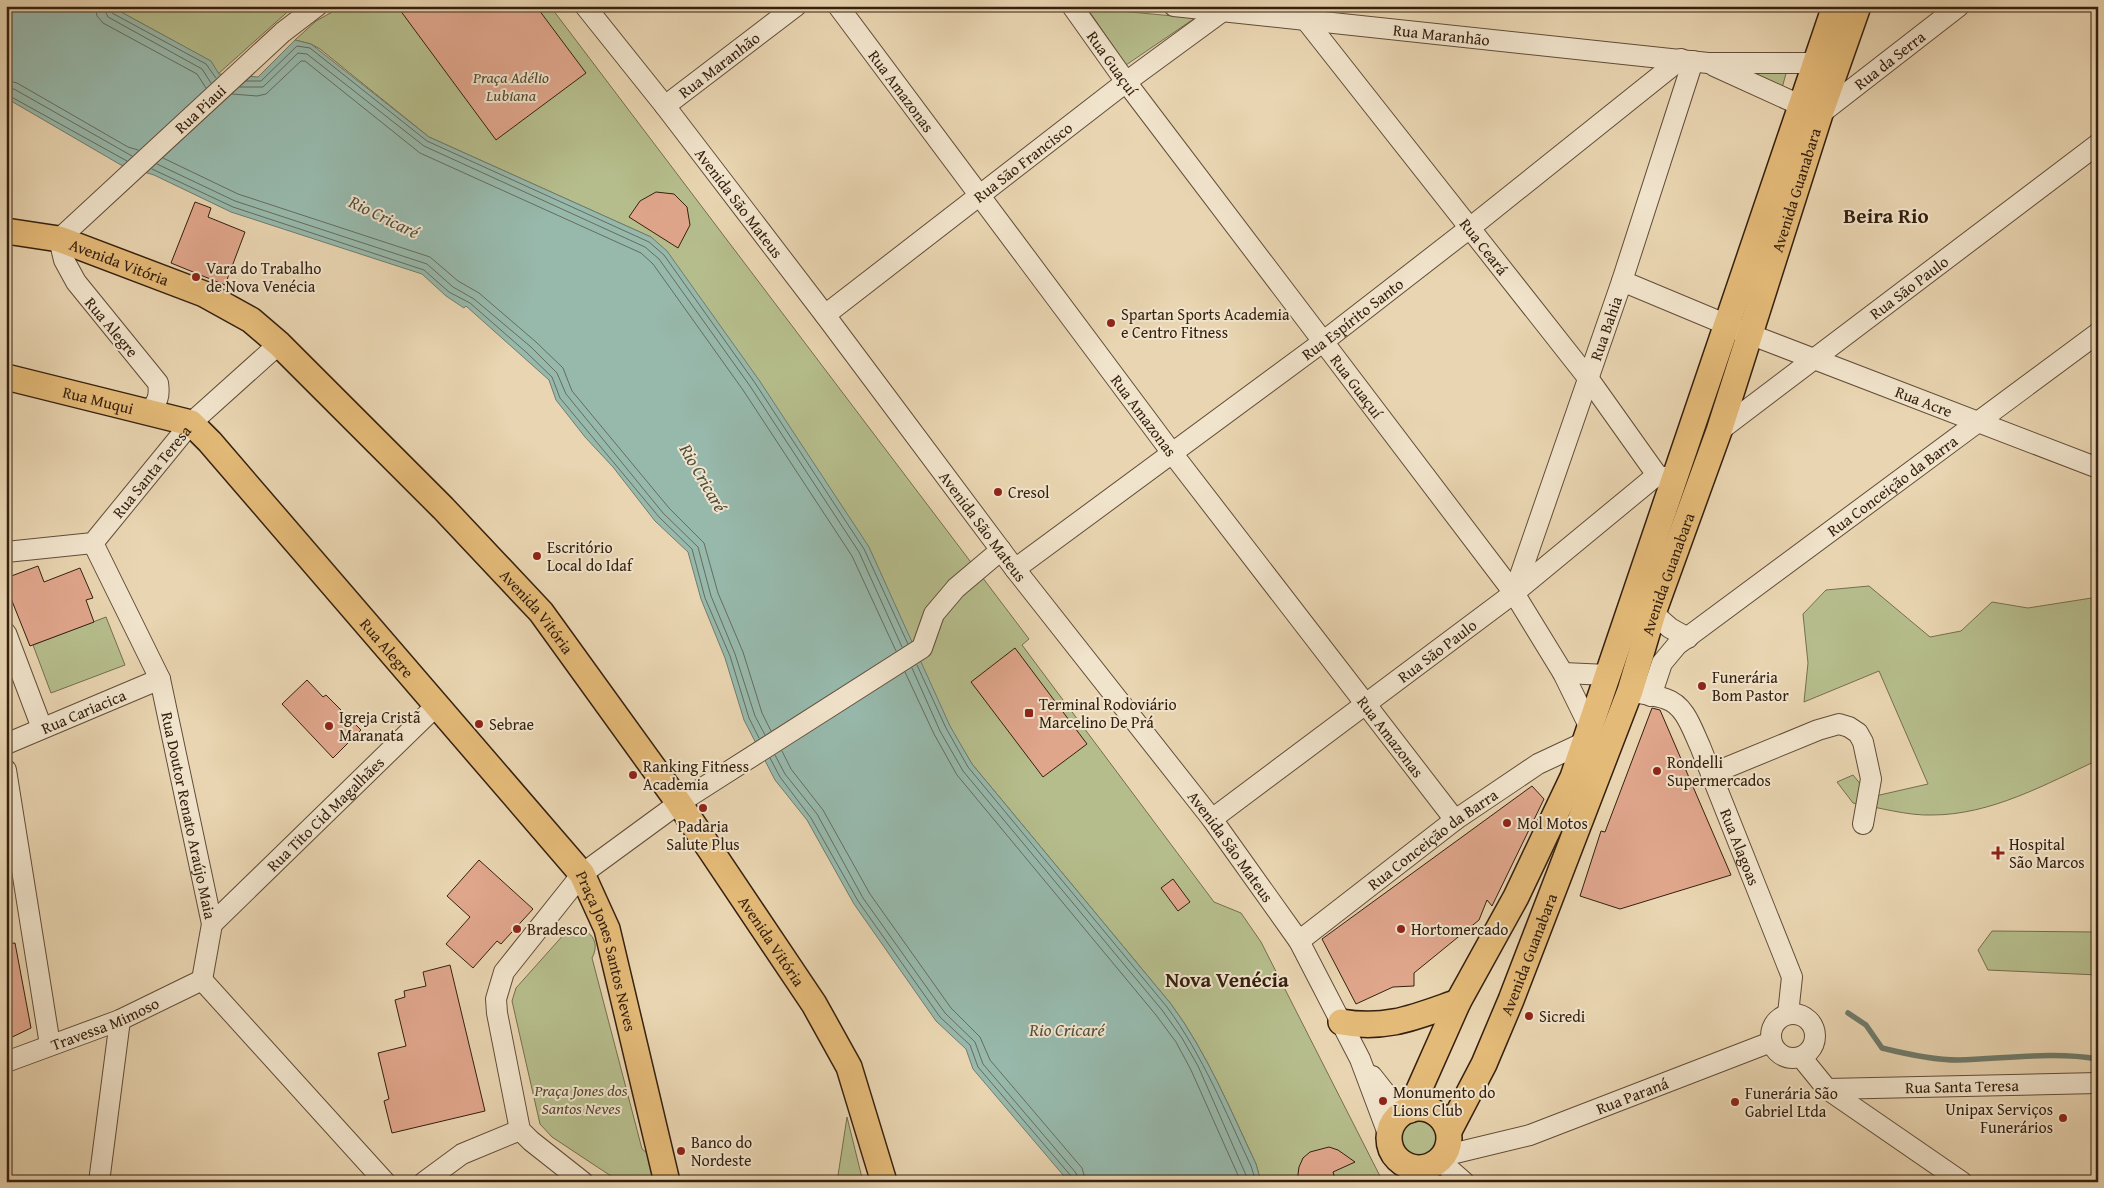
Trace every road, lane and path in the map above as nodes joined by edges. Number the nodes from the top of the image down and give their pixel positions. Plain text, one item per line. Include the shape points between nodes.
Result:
1 (317, 6) edge
2 (585, 6) edge
3 (796, 6) edge
4 (838, 6) edge
5 (1072, 6) edge
6 (1174, 6) edge
7 (1836, 6) edge
8 (1858, 6) edge
9 (1959, 6) edge
10 (1225, 9) edge
11 (1300, 13) edge
12 (1694, 61) junction
13 (1816, 63) junction
14 (1126, 82) junction
15 (665, 106) junction
16 (1811, 110) junction
17 (2098, 144) edge
18 (980, 197) junction
19 (1471, 227) junction
20 (6, 231) edge
21 (58, 239) junction
22 (1622, 281) junction
23 (825, 315) junction
24 (1726, 324) junction
25 (2098, 333) edge
26 (1749, 334) junction
27 (1324, 341) junction
28 (279, 344) junction
29 (1816, 359) junction
30 (6, 377) edge
31 (1588, 378) junction
32 (148, 412) junction
33 (191, 423) junction
34 (1976, 423) junction
35 (1719, 431) junction
36 (1172, 453) junction
37 (2098, 468) edge
38 (1666, 478) junction
39 (93, 543) junction
40 (1001, 550) junction
41 (6, 552) edge
42 (1015, 569) junction
43 (1514, 593) junction
44 (1653, 613) junction
45 (6, 633) edge
46 (1688, 638) junction
47 (1563, 673) junction
48 (1608, 675) junction
49 (160, 679) junction
50 (1641, 694) junction
51 (1365, 704) junction
52 (437, 705) junction
53 (42, 728) junction
54 (1588, 735) junction
55 (6, 744) edge
56 (1538, 764) junction
57 (6, 770) edge
58 (1711, 774) junction
59 (1573, 776) junction
60 (679, 802) junction
61 (1212, 819) junction
62 (1455, 820) junction
63 (1863, 824) dead end
64 (582, 874) junction
65 (212, 924) junction
66 (1299, 941) junction
67 (202, 980) junction
68 (1458, 1002) junction
69 (1788, 1014) junction
70 (120, 1020) junction
71 (1341, 1022) junction
72 (1771, 1042) junction
73 (50, 1045) junction
74 (1802, 1057) junction
75 (1360, 1059) junction
76 (6, 1062) edge
77 (2098, 1083) edge
78 (1827, 1090) junction
79 (1406, 1112) junction
80 (520, 1130) junction
81 (1390, 1139) junction
82 (1441, 1155) edge
83 (1405, 1173) edge
84 (1950, 1179) edge
85 (99, 1182) edge
86 (385, 1182) edge
87 (424, 1182) edge
88 (583, 1182) edge
89 (667, 1182) edge
90 (884, 1182) edge
91 (1464, 1182) edge

1 - 21 street, Rua Piaui via 283,32
2 - 15 street, Avenida São Mateus
3 - 15 street, Rua Maranhão
4 - 18 street, Rua Amazonas
5 - 14 street, Rua Guaçuí
6 - 10 street, Rua Maranhão
7 - 13 main road, Avenida Guanabara
8 - 16 main road, Avenida Guanabara
9 - 16 street, Rua da Serra
10 - 11 street, Rua Maranhão
10 - 14 street, Rua São Francisco
11 - 12 street, Rua Maranhão
11 - 19 street, Rua Ceará
12 - 13 street, Rua Maranhão
12 - 16 street, Rua Maranhão
12 - 19 street, Rua Espírito Santo
12 - 22 street, Rua Bahia
13 - 16 main road, Avenida Guanabara
14 - 18 street, Rua São Francisco
14 - 27 street, Rua Guaçuí
15 - 23 street, Avenida São Mateus
16 - 24 main road, Avenida Guanabara
16 - 26 main road, Avenida Guanabara
17 - 29 street, Rua São Paulo
18 - 23 street, Rua São Francisco
18 - 36 street, Rua Amazonas
19 - 27 street, Rua Espírito Santo
19 - 31 street, Rua Ceará
20 - 21 main road, Avenida Vitória
21 - 28 main road, Avenida Vitória via 204,294 251,320
21 - 32 street, Rua Alegre via 64,260 76,282 158,383 160,394
22 - 24 street
22 - 31 street, Rua Bahia
23 - 40 street, Avenida São Mateus
24 - 26 street, Rua Acre
24 - 38 main road, Avenida Guanabara
25 - 34 street, Rua Conceição da Barra
26 - 29 street, Rua Acre
26 - 35 main road, Avenida Guanabara
27 - 36 street, Rua Espírito Santo
27 - 43 street, Rua Guaçuí
28 - 33 street, Rua Santa Teresa
28 - 60 main road, Avenida Vitória via 443,508 541,612
29 - 34 street, Rua Acre
29 - 35 street, Rua São Paulo
30 - 32 main road, Rua Muqui
31 - 38 street, Rua Ceará
31 - 43 street, Rua Bahia
32 - 33 main road, Rua Muqui
33 - 39 street, Rua Santa Teresa
33 - 52 main road, Rua Alegre
34 - 37 street, Rua Acre
34 - 46 street, Rua Conceição da Barra
35 - 44 main road, Avenida Guanabara
36 - 42 street, Rua Espírito Santo
36 - 51 street, Rua Amazonas
38 - 43 street, Rua São Paulo
38 - 48 main road, Avenida Guanabara
39 - 41 street
39 - 49 street, Rua Doutor Renato Araújo Maia
40 - 42 street, Avenida São Mateus
40 - 60 street via 956,588 934,614 922,648
42 - 61 street, Avenida São Mateus
43 - 47 street, Rua Guaçuí
43 - 51 street, Rua São Paulo
44 - 46 street
44 - 50 main road, Avenida Guanabara
45 - 53 street
46 - 50 street, Rua Conceição da Barra via 1677,646
47 - 48 street
47 - 54 street
48 - 54 main road, Avenida Guanabara
49 - 53 street, Rua Cariacica
49 - 65 street, Rua Doutor Renato Araújo Maia
50 - 58 street, Rua Alagoas via 1666,698 1681,710
50 - 82 main road, Avenida Guanabara via 1512,1000
51 - 61 street, Rua São Paulo
51 - 62 street, Rua Amazonas
52 - 64 main road, Rua Alegre
52 - 65 street, Rua Tito Cid Magalhães
53 - 55 street, Rua Cariacica
54 - 56 street
54 - 59 main road, Avenida Guanabara
56 - 59 street
56 - 62 street, Rua Conceição da Barra
57 - 73 street
58 - 63 street via 1818,730 1839,724 1849,727 1863,742 1871,779
58 - 69 street, Rua Alagoas via 1792,978
59 - 68 main road, Avenida Guanabara via 1516,897
60 - 64 street
60 - 90 main road, Avenida Vitória via 814,1004 848,1067
61 - 66 street, Avenida São Mateus
62 - 66 street, Rua Conceição da Barra
64 - 80 street, Praça Jones Santos Neves via 504,972 499,986 497,1012
64 - 89 main road, Praça Jones Santos Neves via 606,929
65 - 67 street, Rua Doutor Renato Araújo Maia
66 - 71 street, Avenida São Mateus
67 - 70 street, Travessa Mimoso
67 - 86 street
68 - 71 main road via 1395,1023 1364,1026
68 - 79 main road, Avenida Guanabara
69 - 72 street via 1775,1021
69 - 74 street via 1795,1013 1808,1019 1815,1031 1813,1047
70 - 73 street, Travessa Mimoso
70 - 85 street
71 - 75 street, Avenida São Mateus
72 - 74 street via 1786,1058
72 - 82 street, Rua Paraná via 1530,1135
73 - 76 street, Travessa Mimoso
74 - 78 street
75 - 79 street, Avenida São Mateus
75 - 81 street, Avenida São Mateus
77 - 78 street, Rua Santa Teresa
78 - 84 street
79 - 81 main road via 1390,1130
79 - 82 main road via 1430,1110 1445,1122
80 - 87 street via 462,1154
80 - 88 street
81 - 83 main road
82 - 83 main road via 1423,1168
82 - 91 street

